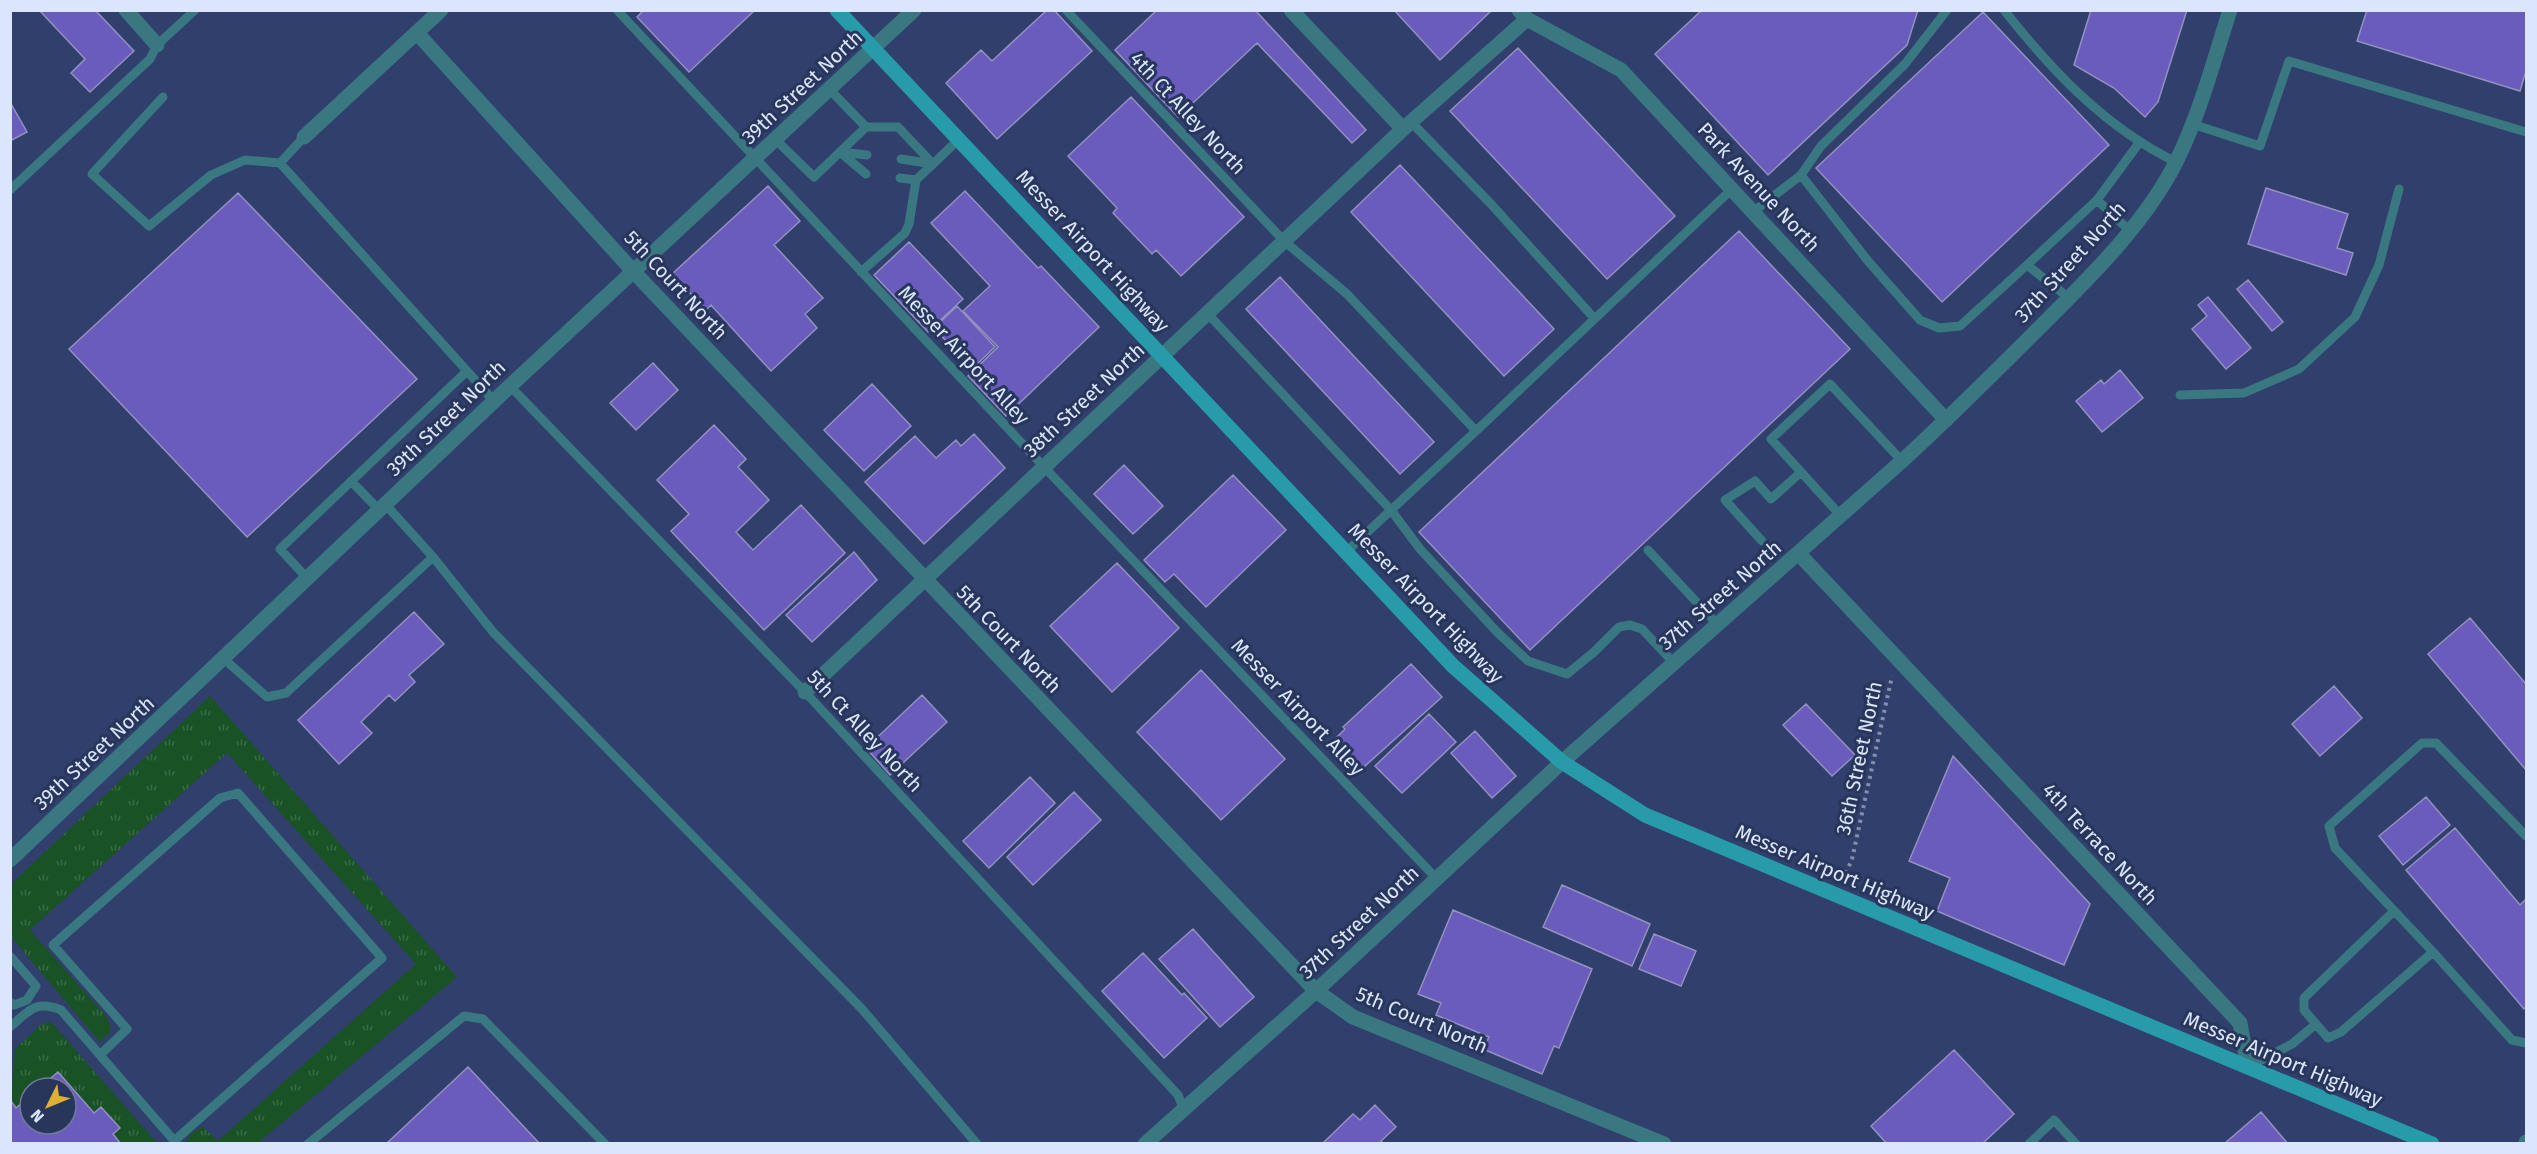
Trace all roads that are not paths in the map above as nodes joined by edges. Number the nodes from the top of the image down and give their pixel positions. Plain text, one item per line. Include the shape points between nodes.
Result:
1 (126, 10) edge
2 (195, 10) edge
3 (441, 10) edge
4 (617, 10) edge
5 (837, 10) edge
6 (914, 10) edge
7 (1066, 10) edge
8 (1291, 10) edge
9 (1947, 10) edge
10 (2004, 10) edge
11 (2230, 10) edge
12 (1527, 13) edge
13 (417, 33) junction
14 (158, 45) junction
15 (873, 49) junction
16 (830, 90) junction
17 (163, 97) dead end
18 (2192, 124) junction
19 (1407, 125) junction
20 (867, 127) junction
21 (2526, 132) edge
22 (304, 136) joint
23 (959, 139) junction
24 (776, 140) junction
25 (2139, 143) junction
26 (840, 152) junction
27 (867, 155) dead end
28 (755, 159) junction
29 (901, 159) dead end
30 (2176, 162) junction
31 (280, 163) junction
32 (933, 164) junction
33 (866, 174) dead end
34 (1801, 175) junction
35 (900, 178) dead end
36 (916, 180) junction
37 (1732, 189) junction
38 (2399, 189) dead end
39 (10, 190) edge
40 (2097, 200) junction
41 (1752, 212) junction
42 (2131, 232) junction
43 (1284, 241) junction
44 (2027, 265) junction
45 (633, 271) junction
46 (861, 272) junction
47 (2069, 298) junction
48 (1207, 313) junction
49 (1594, 318) junction
50 (1162, 355) junction
51 (466, 371) junction
52 (510, 386) junction
53 (2180, 395) dead end
54 (494, 401) junction
55 (1946, 420) junction
56 (1476, 431) junction
57 (1902, 461) junction
58 (1044, 467) junction
59 (1801, 472) junction
60 (351, 481) junction
61 (383, 508) junction
62 (1391, 510) junction
63 (1841, 516) junction
64 (1762, 541) dead end
65 (1648, 550) dead end
66 (1346, 552) junction
67 (1799, 554) junction
68 (433, 557) junction
69 (307, 578) junction
70 (924, 580) junction
71 (1717, 624) junction
72 (224, 659) junction
73 (1673, 663) junction
74 (805, 692) junction
75 (1562, 762) junction
76 (2526, 836) edge
77 (10, 860) edge
78 (1436, 878) junction
79 (2394, 911) junction
80 (2433, 952) junction
81 (10, 956) edge
82 (1316, 991) junction
83 (10, 1002) edge
84 (30, 1004) junction
85 (2316, 1024) junction
86 (10, 1027) edge
87 (2526, 1043) edge
88 (100, 1055) junction
89 (2248, 1067) junction
90 (1184, 1110) junction
91 (175, 1142) edge
92 (308, 1143) edge
93 (605, 1143) edge
94 (977, 1143) edge
95 (1146, 1143) edge
96 (1664, 1143) edge
97 (2029, 1143) edge
98 (2076, 1143) edge
99 (2432, 1143) edge

1 - 14 street
2 - 14 lane
3 - 13 street
4 - 28 lane, Messer Airport Alley
5 - 15 main road, Messer Airport Highway
6 - 15 street, 39th Street North
7 - 43 lane, 4th Ct Alley North
8 - 19 street
9 - 34 lane via 1905,64 1821,146
10 - 25 lane via 2067,82
11 - 18 street, 37th Street North
12 - 19 street, 38th Street North
12 - 37 street, Park Avenue North via 1621,70
13 - 22 street
13 - 45 street, 5th Court North
14 - 39 lane via 150,59
15 - 16 street, 39th Street North
15 - 23 main road, Messer Airport Highway
16 - 20 lane
16 - 24 street, 39th Street North
17 - 31 lane via 92,174 148,226 211,175 245,160
18 - 21 lane via 2260,146 2289,61
18 - 30 street, 37th Street North
19 - 43 street, 38th Street North
19 - 49 lane via 1491,204
20 - 26 lane
20 - 32 lane via 898,127
22 - 31 lane
23 - 32 lane
23 - 50 main road, Messer Airport Highway
24 - 26 lane via 814,177
24 - 28 street, 39th Street North
25 - 30 lane
25 - 40 lane
26 - 27 lane
26 - 33 lane
28 - 45 street, 39th Street North
28 - 46 lane, Messer Airport Alley
29 - 32 lane
30 - 42 street, 37th Street North
31 - 51 lane
32 - 36 lane
34 - 41 lane
34 - 44 lane via 1920,320 1939,328 1960,326
35 - 36 lane
36 - 46 lane via 905,233
37 - 41 street, Park Avenue North
37 - 49 lane
38 - 53 lane via 2379,265 2355,317 2299,369 2244,393
40 - 42 lane
40 - 44 lane
41 - 55 street, Park Avenue North
42 - 47 street, 37th Street North
43 - 48 street, 38th Street North
43 - 56 lane, 4th Ct Alley North via 1347,294
44 - 47 lane
45 - 52 street, 39th Street North
45 - 70 street, 5th Court North
46 - 58 lane, Messer Airport Alley
47 - 55 street, 37th Street North
48 - 50 street, 38th Street North
48 - 62 lane
49 - 56 lane
50 - 58 street, 38th Street North
50 - 66 main road, Messer Airport Highway
51 - 54 lane
51 - 60 lane
52 - 54 street, 39th Street North
52 - 74 lane, 5th Ct Alley North
54 - 61 street, 39th Street North
55 - 57 street, 37th Street North
56 - 62 lane
57 - 59 lane via 1830,384 1770,439
57 - 63 street, 37th Street North
58 - 70 street, 38th Street North
58 - 78 lane, Messer Airport Alley
59 - 63 lane
59 - 64 lane via 1771,499 1755,482 1725,500
60 - 61 lane
60 - 69 lane via 280,549
61 - 68 lane
61 - 69 street, 39th Street North
62 - 66 lane
62 - 73 lane via 1420,549 1528,661 1567,674 1619,627 1630,625 1642,629
63 - 67 street, 37th Street North
65 - 71 lane
66 - 75 main road, Messer Airport Highway via 1453,666
67 - 71 street, 37th Street North
67 - 89 street, 4th Terrace North via 2240,1023
68 - 72 lane via 286,693 267,698
68 - 94 lane via 493,632 862,1009
69 - 72 street, 39th Street North
70 - 74 street, 38th Street North
70 - 82 street, 5th Court North
71 - 73 street, 37th Street North
72 - 77 street, 39th Street North
73 - 75 street, 37th Street North
74 - 90 lane, 5th Ct Alley North via 1178,1095
75 - 78 street, 37th Street North
75 - 89 main road, Messer Airport Highway via 1645,815
76 - 79 lane via 2436,743 2421,743 2329,826 2335,848
78 - 82 street, 37th Street North
79 - 80 lane
79 - 85 lane via 2304,998 2304,1010
80 - 85 lane via 2341,1032 2328,1038
80 - 87 lane via 2512,1040
81 - 84 lane via 36,986
82 - 90 street, 37th Street North
82 - 96 street, 5th Court North via 1353,1017
83 - 84 lane
84 - 86 lane
84 - 88 lane via 61,1011
85 - 89 lane via 2292,1044
88 - 91 lane
88 - 91 lane via 127,1029 53,945 220,798 238,794 382,958
89 - 99 main road, Messer Airport Highway
90 - 95 street, 37th Street North
92 - 93 lane via 464,1016 483,1019
97 - 98 lane via 2054,1120

